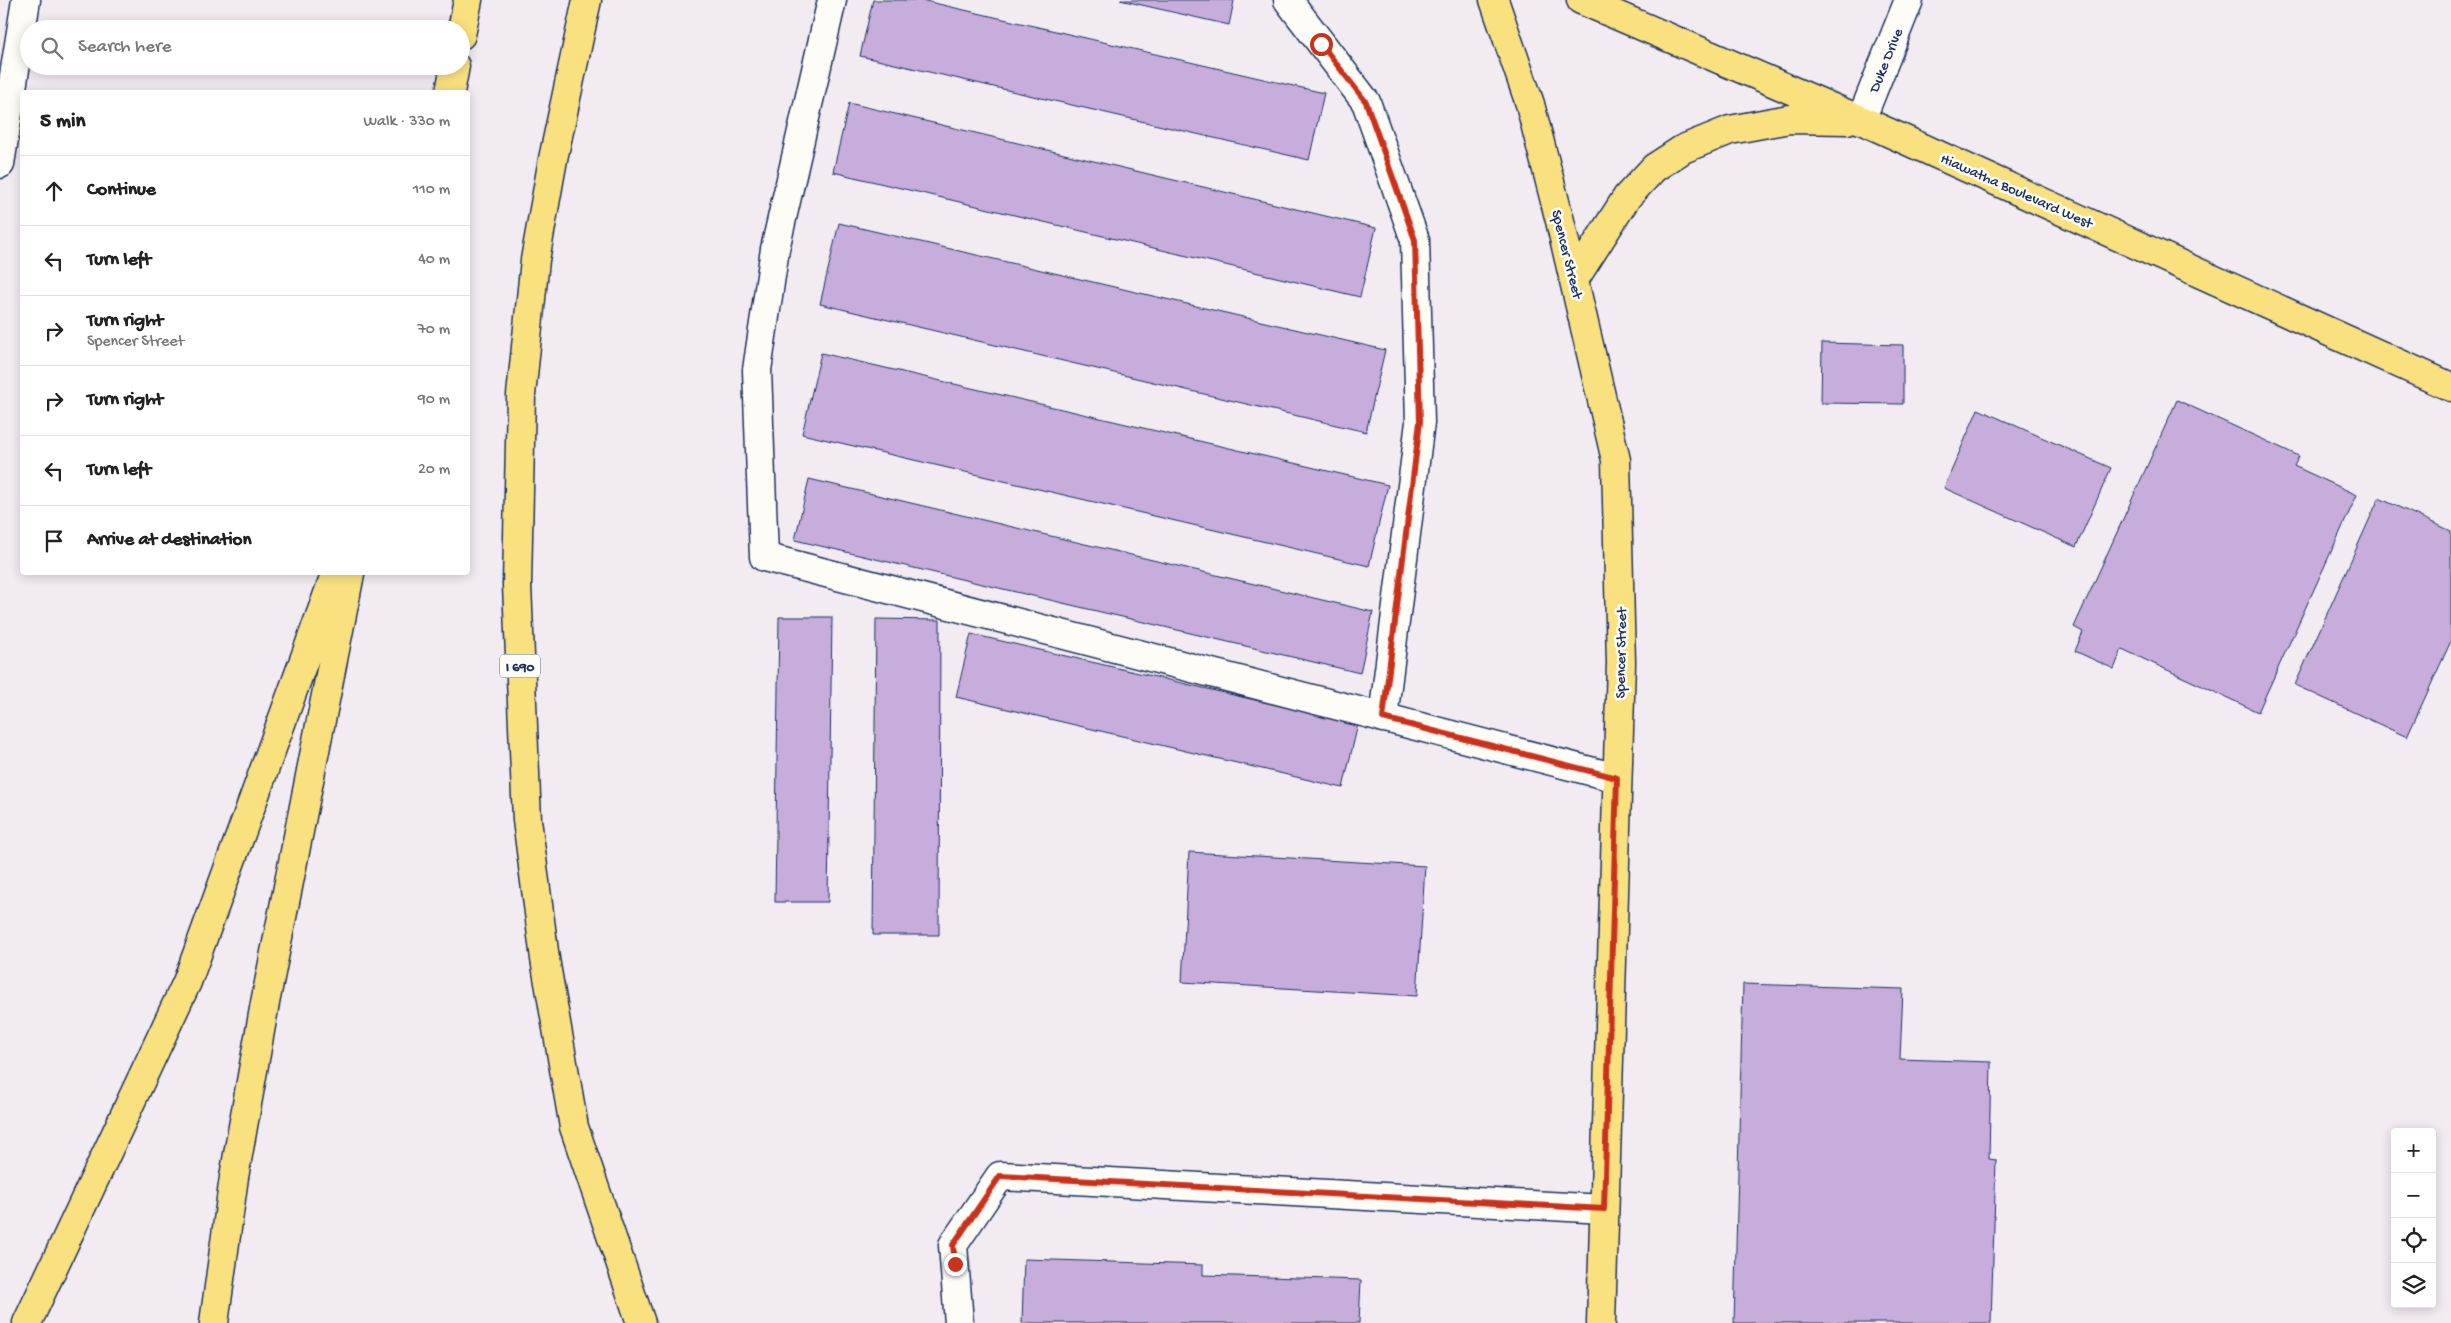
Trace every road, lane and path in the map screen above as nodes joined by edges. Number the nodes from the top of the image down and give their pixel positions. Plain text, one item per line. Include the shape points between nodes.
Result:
1 (26, 0) edge
2 (468, 0) edge
3 (587, 0) edge
4 (832, 0) edge
5 (1288, 0) edge
6 (1494, 0) edge
7 (1581, 0) edge
8 (1909, 0) edge
9 (22, 20) edge
10 (464, 20) edge
11 (20, 30) edge
12 (453, 75) edge
13 (450, 90) edge
14 (5, 104) edge
15 (1861, 120) junction
16 (0, 164) edge
17 (1574, 280) junction
18 (2451, 387) edge
19 (335, 575) edge
20 (349, 575) edge
21 (1383, 718) junction
22 (1617, 778) junction
23 (1604, 1209) junction
24 (27, 1323) edge
25 (214, 1323) edge
26 (641, 1323) edge
27 (959, 1323) edge
28 (1601, 1323) edge

1 - 9 lane
2 - 10 main road
3 - 26 main road, I 690 via 535,260 521,395 518,605 527,820 545,959 574,1127
4 - 21 lane via 775,249 757,370 764,557
5 - 21 lane via 1366,102 1415,240 1420,422
6 - 17 main road, Spencer Street via 1530,104
7 - 15 main road, Hiawatha Boulevard West
8 - 15 lane, Duke Drive
11 - 14 lane
12 - 13 main road
14 - 16 lane
15 - 17 main road via 1789,119 1730,130 1683,149 1654,168 1627,197
15 - 18 main road, Hiawatha Boulevard West
17 - 22 main road, Spencer Street via 1616,460 1621,653
19 - 24 main road via 188,982
20 - 25 main road via 265,1003 234,1177
21 - 22 lane
22 - 23 main road, Spencer Street
23 - 27 lane via 1000,1176 953,1245
23 - 28 main road, Spencer Street

